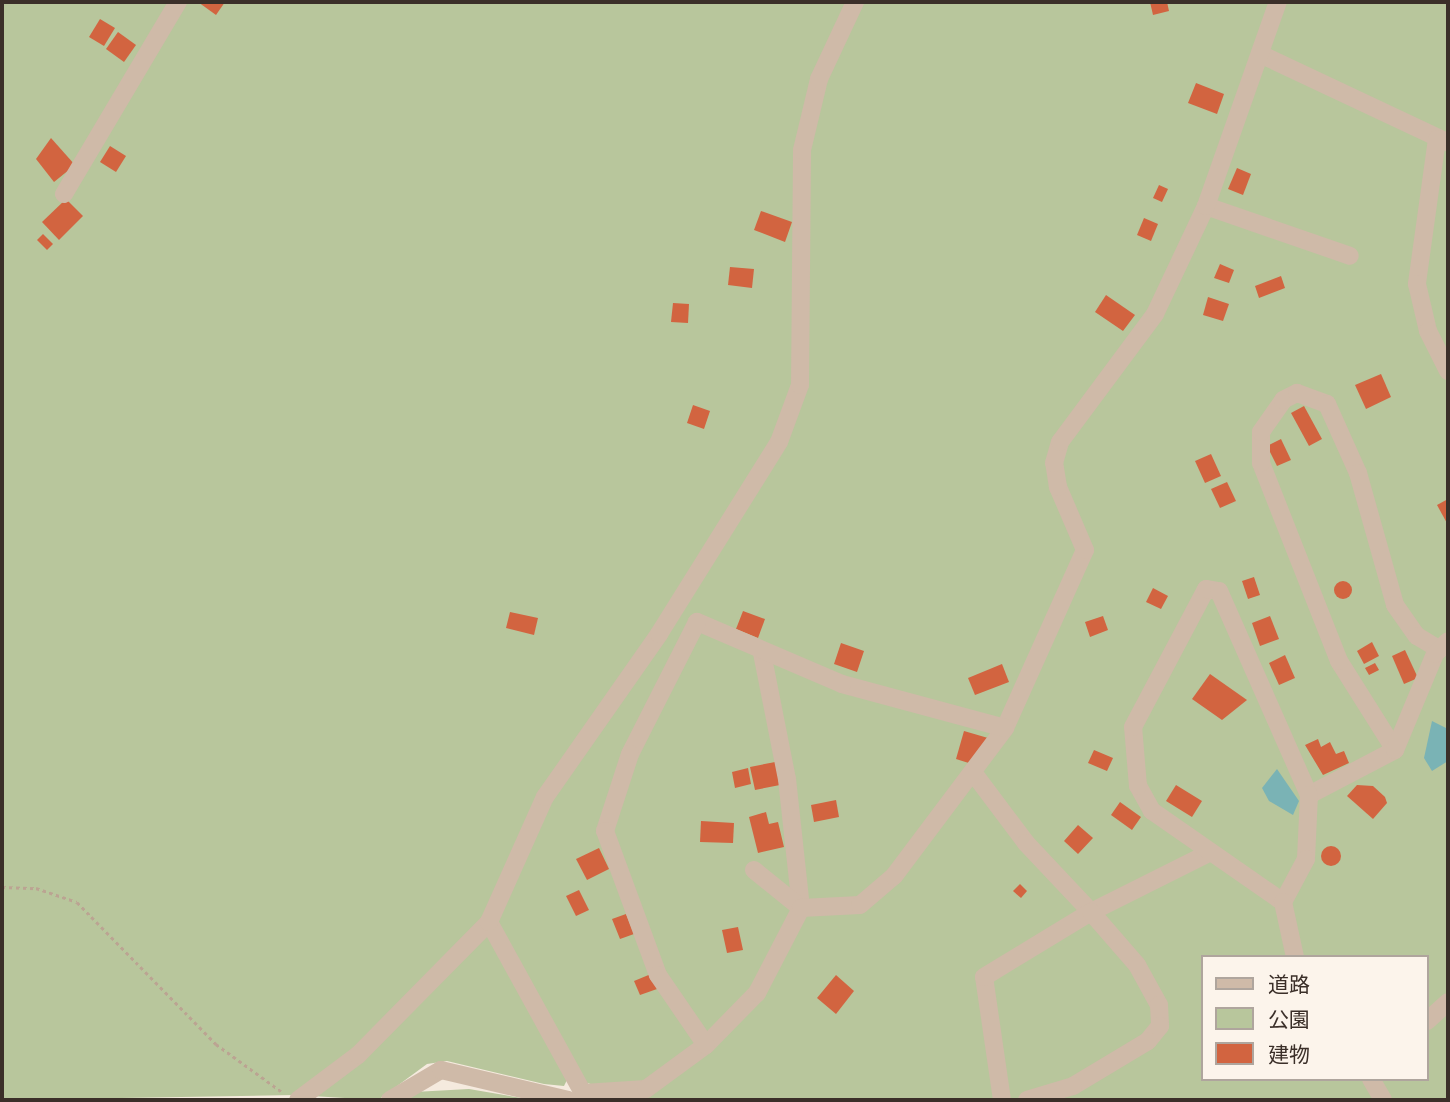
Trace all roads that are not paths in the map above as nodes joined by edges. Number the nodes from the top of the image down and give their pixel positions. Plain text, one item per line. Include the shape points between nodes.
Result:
1 (178, 2) edge
2 (855, 2) edge
3 (1278, 2) edge
4 (1260, 54) junction
5 (1443, 141) edge
6 (64, 194) dead end
7 (1206, 206) junction
8 (1350, 256) dead end
9 (1448, 371) edge
10 (1444, 645) edge
11 (762, 653) junction
12 (1005, 728) junction
13 (1395, 750) junction
14 (975, 775) junction
15 (1309, 795) junction
16 (1211, 852) junction
17 (754, 870) dead end
18 (1283, 901) junction
19 (802, 908) junction
20 (1091, 912) junction
21 (489, 922) junction
22 (1295, 955) edge
23 (1448, 1002) edge
24 (1429, 1019) edge
25 (706, 1045) junction
26 (1372, 1081) edge
27 (292, 1097) edge
28 (580, 1098) edge
29 (390, 1100) edge
30 (1002, 1100) edge
31 (1027, 1100) edge
32 (1383, 1100) edge

1 - 6 street
2 - 21 street via 819,79 802,150 800,385 791,414 752,489 545,797
3 - 4 street
4 - 5 street
4 - 7 street
5 - 9 street via 1417,284 1427,331
7 - 8 street
7 - 12 street via 1155,314 1060,442 1054,463 1058,487 1085,550
10 - 13 street
10 - 13 street via 1417,636 1395,605 1358,473 1326,404 1297,393 1283,400 1261,432 1261,463 1339,661
11 - 12 street via 842,684
11 - 19 street via 789,790
11 - 25 street via 697,622 606,814 609,849 657,975
12 - 14 street
13 - 15 street
14 - 19 street via 894,876 860,905
14 - 20 street via 1026,843
15 - 16 street via 1219,591 1206,589 1132,740 1138,786 1152,811
15 - 18 street via 1306,859
16 - 18 street
16 - 20 street
17 - 19 street
18 - 22 street
19 - 25 street via 757,993
20 - 30 street via 984,977
20 - 31 street via 1137,965 1159,1005 1160,1026 1148,1041 1073,1086
21 - 27 street via 358,1055
21 - 28 street
23 - 24 street
25 - 28 street via 646,1089
26 - 32 street
28 - 29 street via 441,1070

